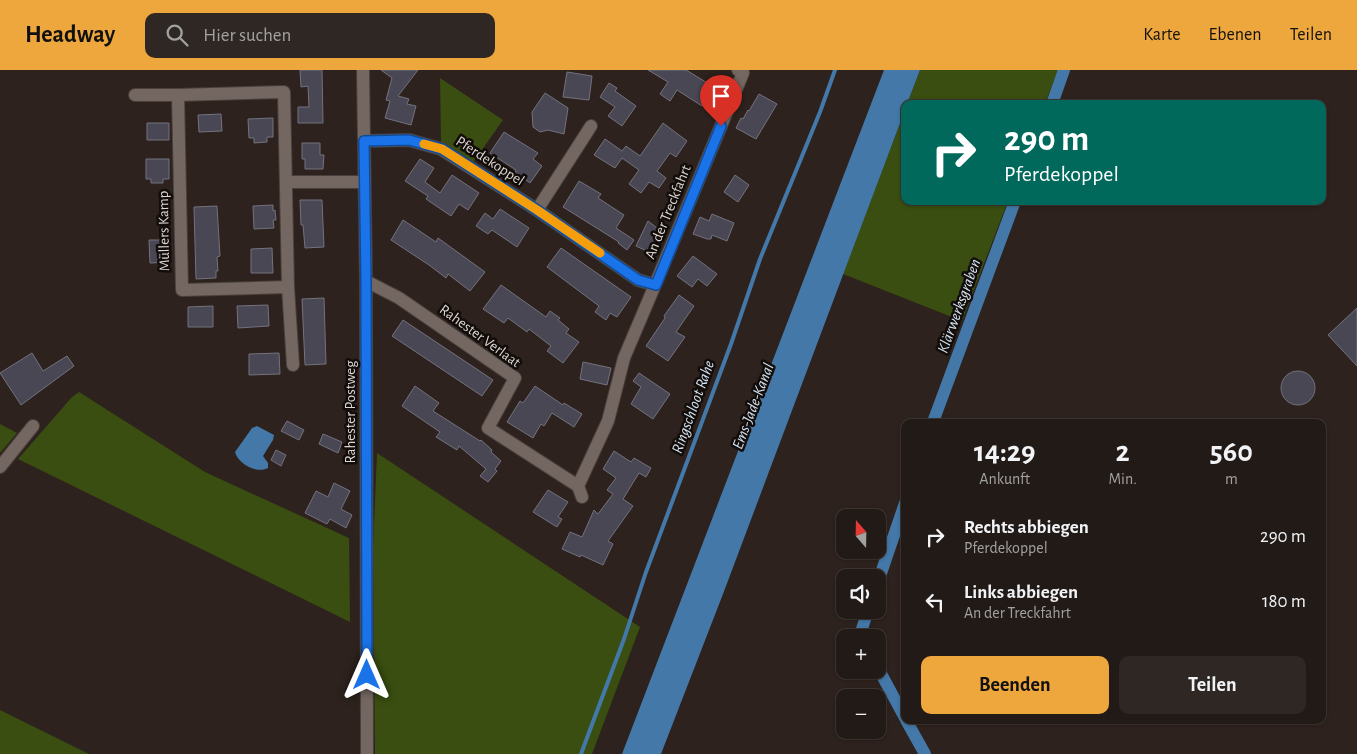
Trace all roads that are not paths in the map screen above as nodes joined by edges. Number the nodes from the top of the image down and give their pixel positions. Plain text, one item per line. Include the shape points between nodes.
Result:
1 (363, 70) edge
2 (738, 70) edge
3 (135, 95) dead end
4 (178, 95) junction
5 (591, 126) dead end
6 (364, 141) junction
7 (286, 182) junction
8 (364, 182) junction
9 (537, 210) junction
10 (366, 281) junction
11 (656, 285) junction
12 (288, 287) junction
13 (293, 365) dead end
14 (33, 426) dead end
15 (0, 467) edge
16 (367, 754) edge

1 - 6 street, Rahester Postweg
2 - 11 street, An der Treckfahrt via 743,73
3 - 4 street
4 - 7 street via 284,92
4 - 12 street, Müllers Kamp via 182,290
5 - 9 street
6 - 8 street, Rahester Postweg
6 - 9 street, Pferdekoppel via 409,140 442,149
7 - 8 street
7 - 12 street
8 - 10 street, Rahester Postweg
9 - 11 street, Pferdekoppel via 638,280
10 - 11 street, Rahester Verlaat via 399,298 516,378 488,428 580,492 608,421 624,358
10 - 16 street, Rahester Postweg
12 - 13 street
14 - 15 street

